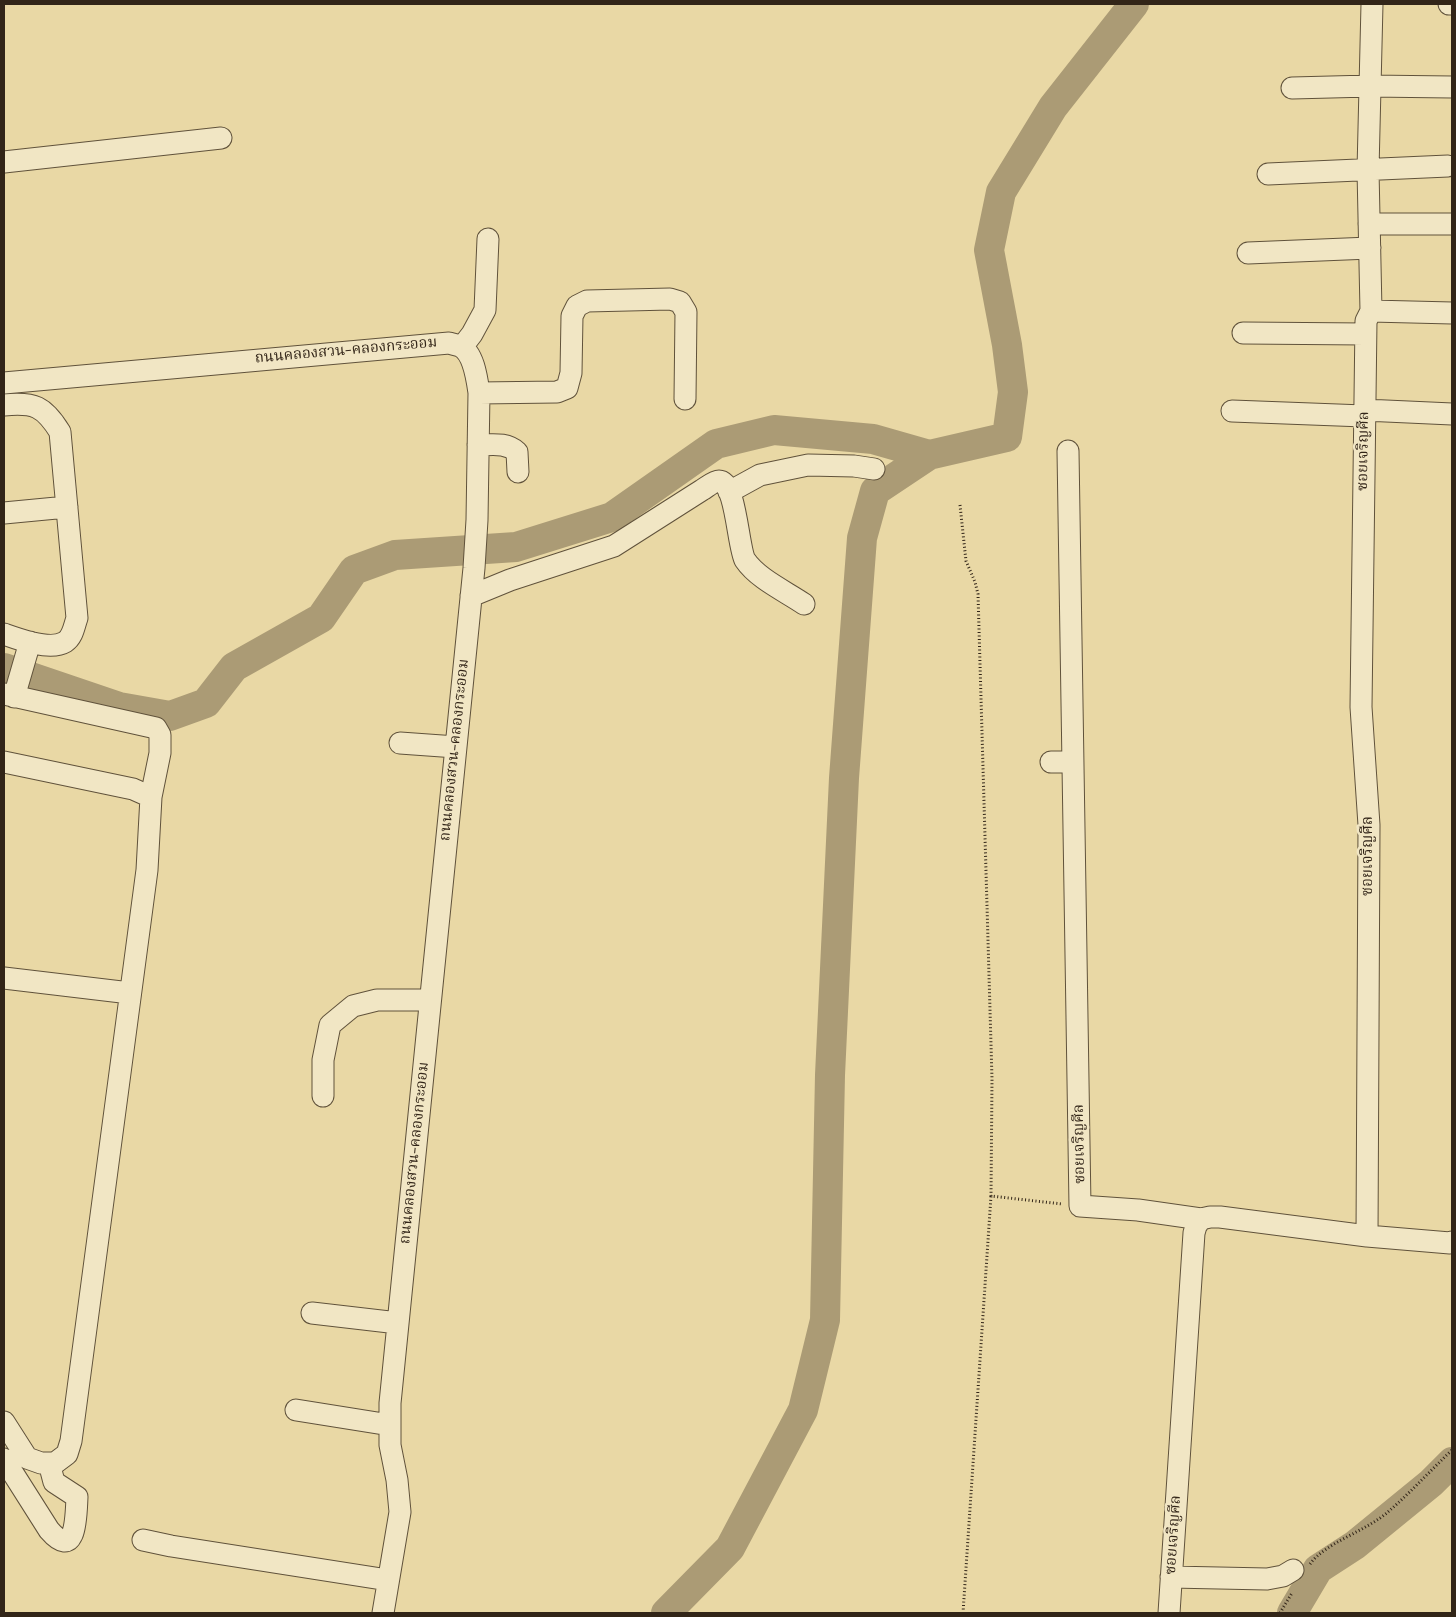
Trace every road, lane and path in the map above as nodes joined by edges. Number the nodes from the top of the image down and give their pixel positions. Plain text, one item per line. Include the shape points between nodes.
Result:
1 (1372, 4) edge
2 (1448, 4) edge
3 (1452, 4) edge
4 (1370, 86) junction
5 (1452, 87) edge
6 (1292, 88) dead end
7 (221, 138) dead end
8 (4, 162) edge
9 (1448, 166) dead end
10 (1368, 170) junction
11 (1268, 174) dead end
12 (1369, 224) junction
13 (1452, 224) edge
14 (488, 239) dead end
15 (1370, 248) junction
16 (1248, 253) dead end
17 (1371, 311) junction
18 (1452, 313) edge
19 (1243, 333) dead end
20 (1365, 334) junction
21 (462, 347) junction
22 (4, 383) edge
23 (479, 393) junction
24 (686, 399) dead end
25 (4, 405) edge
26 (1232, 411) dead end
27 (1364, 413) junction
28 (1452, 414) edge
29 (478, 445) junction
30 (1068, 450) dead end
31 (874, 470) dead end
32 (518, 472) dead end
33 (729, 492) junction
34 (960, 505) dead end
35 (67, 507) junction
36 (4, 513) edge
37 (471, 596) junction
38 (804, 604) dead end
39 (4, 634) edge
40 (28, 648) junction
41 (11, 694) edge
42 (400, 743) dead end
43 (456, 747) junction
44 (4, 762) edge
45 (1051, 762) dead end
46 (1072, 762) junction
47 (151, 797) junction
48 (4, 978) edge
49 (130, 993) junction
50 (430, 1000) junction
51 (323, 1096) dead end
52 (991, 1196) junction
53 (1080, 1206) junction
54 (1201, 1219) junction
55 (1366, 1236) junction
56 (1451, 1248) edge
57 (312, 1313) dead end
58 (398, 1323) junction
59 (296, 1410) dead end
60 (4, 1422) edge
61 (390, 1425) junction
62 (1452, 1450) edge
63 (4, 1459) edge
64 (51, 1472) junction
65 (29, 1498) junction
66 (143, 1540) dead end
67 (1300, 1569) joint
68 (1172, 1577) junction
69 (388, 1580) junction
70 (1293, 1591) dead end
71 (383, 1613) edge
72 (963, 1613) edge
73 (1169, 1613) edge
74 (1280, 1613) edge

1 - 4 street, ซอยเจริญศีล
2 - 3 street
4 - 5 street
4 - 6 street
4 - 10 street, ซอยเจริญศีล
7 - 8 street
9 - 10 street
10 - 11 street
10 - 12 street, ซอยเจริญศีล
12 - 13 street
12 - 15 street, ซอยเจริญศีล
14 - 21 street via 485,310
15 - 16 street
15 - 17 street, ซอยเจริญศีล
17 - 18 street
17 - 20 street, ซอยเจริญศีล via 1366,320
19 - 20 street
20 - 27 street, ซอยเจริญศีล
21 - 22 street, ถนนคลองสวน-คลองกระออม via 448,342
21 - 23 street, ถนนคลองสวน-คลองกระออม via 477,372
23 - 24 street via 557,392 567,388 571,373 572,316 577,306 587,301 670,299 680,302 686,312
23 - 29 street, ถนนคลองสวน-คลองกระออม
25 - 35 street via 40,408 60,432
26 - 27 street
27 - 28 street
27 - 55 street, ซอยเจริญศีล via 1361,707 1370,825
29 - 32 street via 512,448 517,452
29 - 37 street, ถนนคลองสวน-คลองกระออม
30 - 46 street, ซอยเจริญศีล
31 - 33 street via 808,465 760,475
33 - 37 street via 724,483 717,481 614,546
33 - 38 street via 743,557 762,576
34 - 52 path via 966,561 978,594 992,1079
35 - 36 street
35 - 40 street via 77,618 72,633 64,642
37 - 43 street, ถนนคลองสวน-คลองกระออม
39 - 40 street
40 - 41 street
41 - 47 street via 156,728 160,735 160,753
42 - 43 street
43 - 50 street, ถนนคลองสวน-คลองกระออม
44 - 47 street via 133,789
45 - 46 street
46 - 53 street, ซอยเจริญศีล
47 - 49 street via 146,870
48 - 49 street
49 - 64 street via 72,1441 67,1454 55,1463
50 - 51 street via 378,1000 353,1006 330,1026 323,1060
50 - 58 street, ถนนคลองสวน-คลองกระออม
52 - 53 path
52 - 72 path
53 - 54 street, ซอยเจริญศีล
54 - 55 street, ซอยเจริญศีล via 1220,1217
54 - 68 street, ซอยเจริญศีล via 1194,1233
55 - 56 street
57 - 58 street
58 - 61 street, ถนนคลองสวน-คลองกระออม
59 - 61 street
60 - 64 street via 27,1458 41,1463
61 - 69 street, ถนนคลองสวน-คลองกระออม via 400,1512
62 - 67 path via 1389,1512
63 - 65 street
64 - 65 street
64 - 65 street via 77,1497 73,1536 67,1540 55,1538
66 - 69 street
67 - 68 street via 1268,1579
68 - 73 street, ซอยเจริญศีล
69 - 71 street, ถนนคลองสวน-คลองกระออม
70 - 74 path

